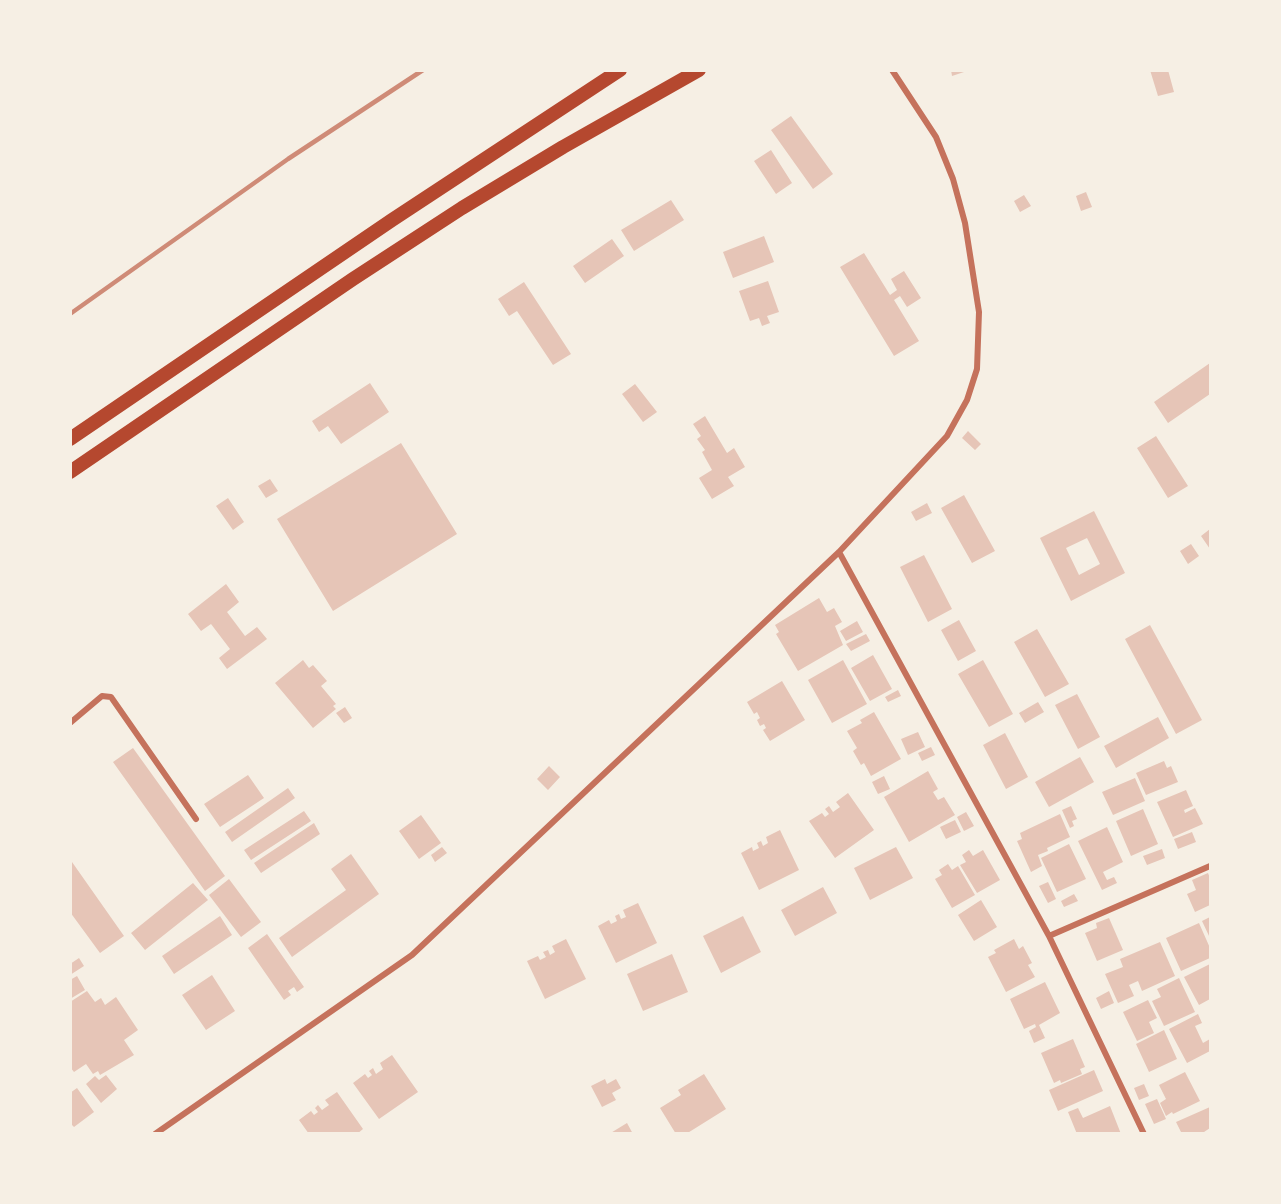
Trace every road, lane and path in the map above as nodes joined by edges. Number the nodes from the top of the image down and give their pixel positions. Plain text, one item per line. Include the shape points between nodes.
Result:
1 (620, 70) edge
2 (699, 70) edge
3 (892, 70) edge
4 (70, 439) edge
5 (70, 472) edge
6 (839, 552) junction
7 (70, 723) edge
8 (196, 819) dead end
9 (1210, 866) edge
10 (1049, 936) junction
11 (155, 1134) edge
12 (1144, 1134) edge

1 - 4 main road
2 - 5 main road via 462,208
3 - 6 street via 936,137 956,190 979,312 977,369 947,436
6 - 10 street
6 - 11 street via 412,955
7 - 8 street via 102,696 111,697
9 - 10 street
10 - 12 street

